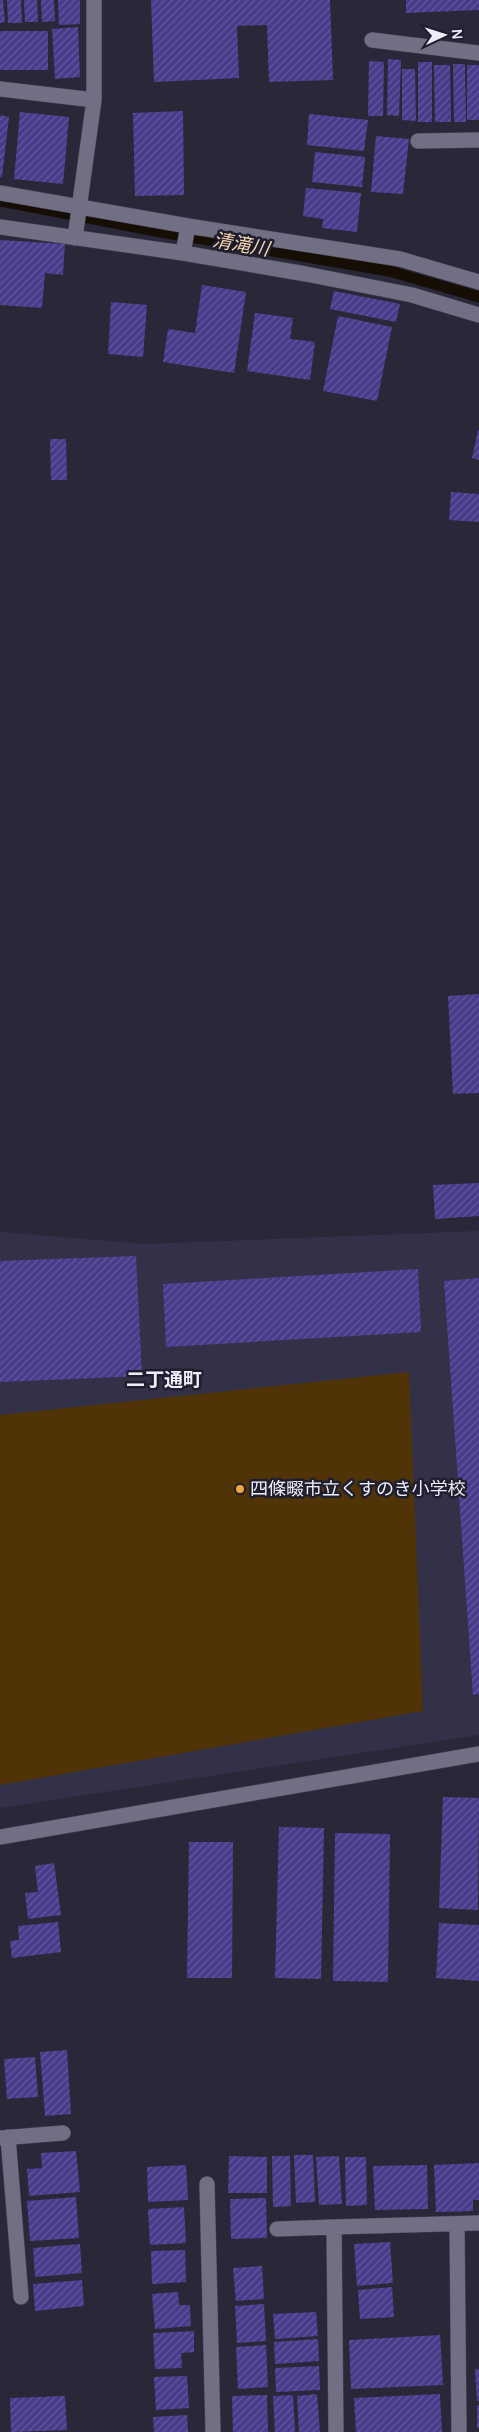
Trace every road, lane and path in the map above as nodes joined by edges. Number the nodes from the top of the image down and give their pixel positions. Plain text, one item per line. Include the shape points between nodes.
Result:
1 (94, 0) edge
2 (372, 40) dead end
3 (479, 53) edge
4 (0, 89) edge
5 (94, 100) junction
6 (479, 140) edge
7 (418, 141) dead end
8 (0, 193) edge
9 (78, 205) junction
10 (188, 226) junction
11 (0, 227) edge
12 (75, 238) junction
13 (183, 254) junction
14 (479, 282) edge
15 (479, 315) edge
16 (479, 1754) edge
17 (0, 1837) edge
18 (63, 2134) dead end
19 (4, 2138) edge
20 (207, 2184) dead end
21 (479, 2223) edge
22 (457, 2224) junction
23 (334, 2227) junction
24 (277, 2228) dead end
25 (21, 2297) dead end
26 (213, 2432) edge
27 (336, 2432) edge
28 (459, 2432) edge

1 - 5 street
2 - 3 street
4 - 5 street
5 - 9 street
6 - 7 street
8 - 9 street
9 - 10 street
9 - 12 street
10 - 13 street
10 - 14 street via 400,259
11 - 12 street
12 - 13 street
13 - 15 street via 412,295
16 - 17 street
18 - 19 street
19 - 25 street
20 - 26 street
21 - 22 street
22 - 23 street
22 - 28 street
23 - 24 street
23 - 27 street

